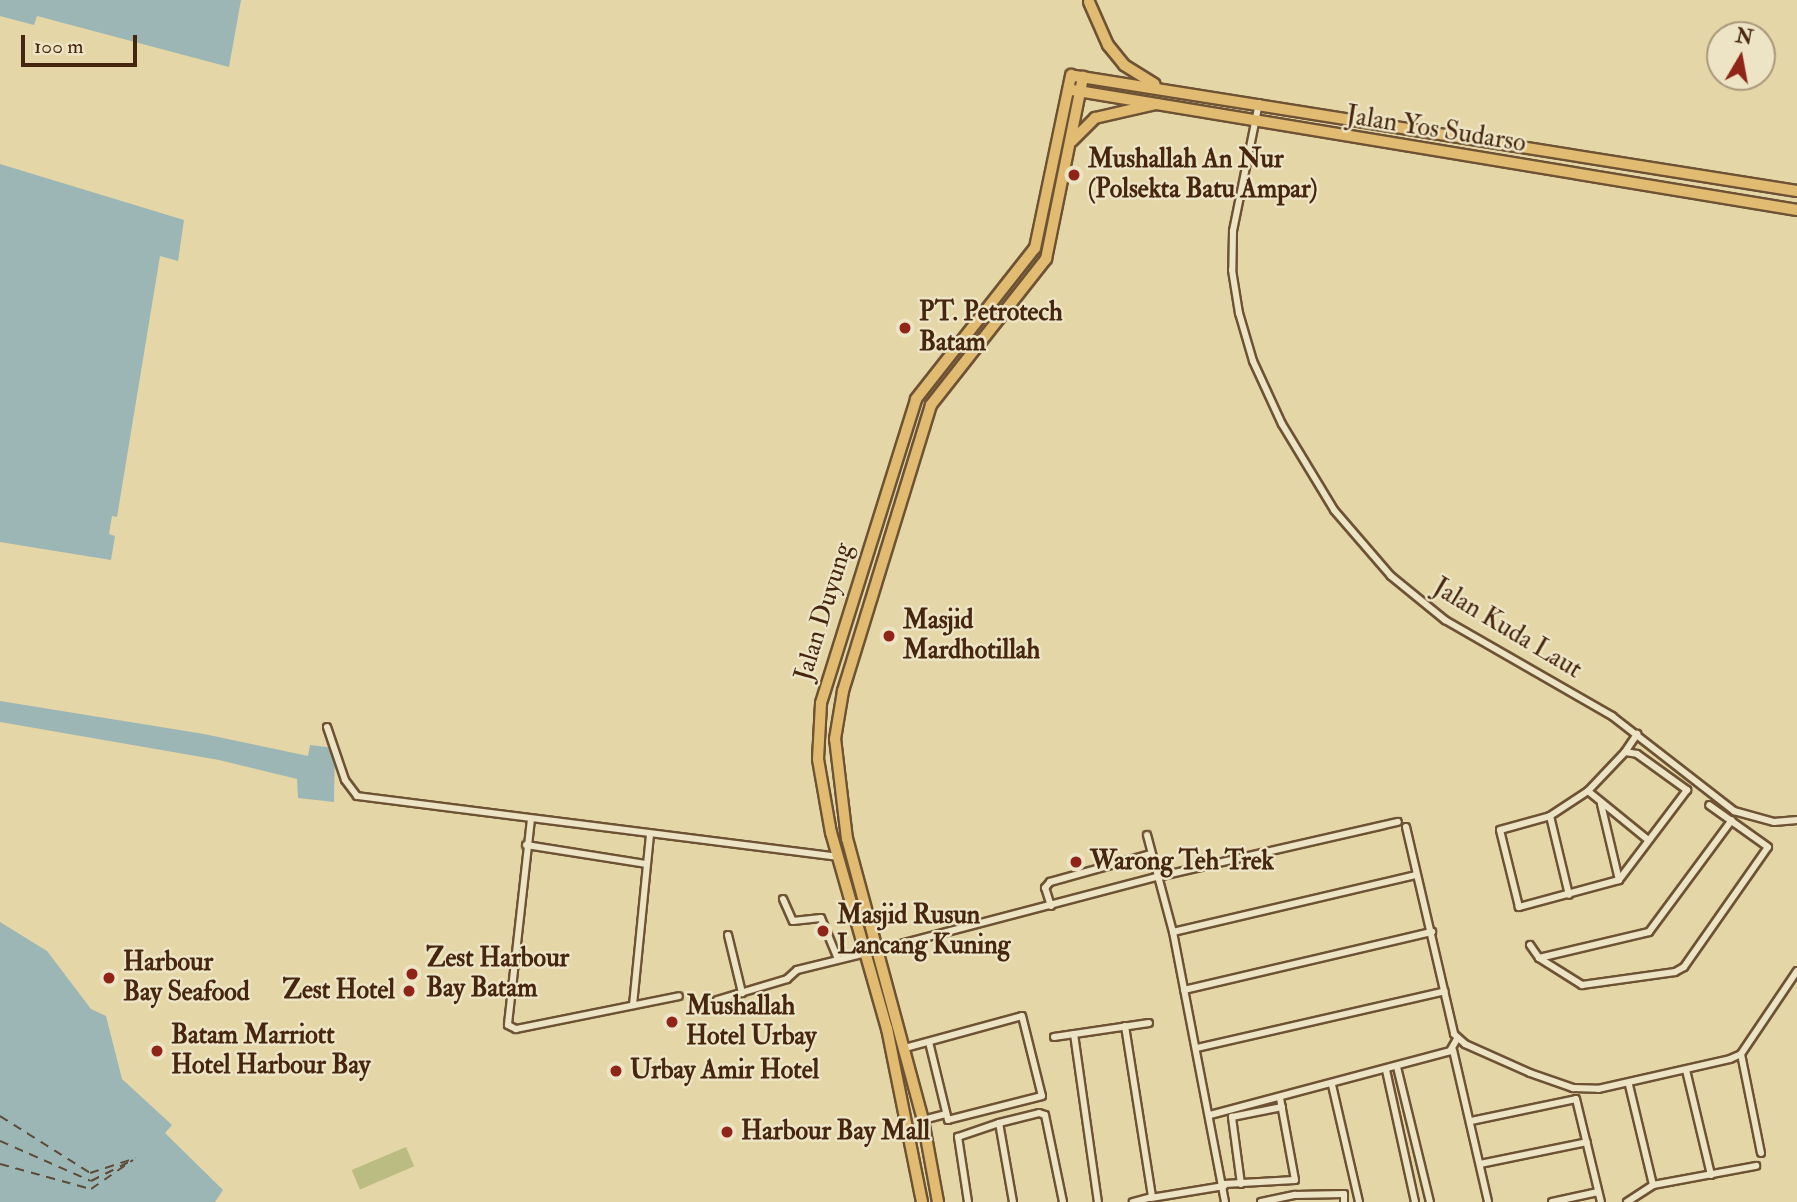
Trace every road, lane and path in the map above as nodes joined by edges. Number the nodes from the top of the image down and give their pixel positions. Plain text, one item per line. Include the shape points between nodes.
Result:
1 (1089, 2) dead end
2 (1077, 76) junction
3 (1158, 87) junction
4 (1068, 89) junction
5 (1080, 92) junction
6 (1259, 103) junction
7 (1156, 104) junction
8 (1255, 121) junction
9 (1069, 145) junction
10 (1797, 191) edge
11 (1797, 210) edge
12 (842, 625) junction
13 (862, 630) junction
14 (327, 727) dead end
15 (1637, 734) junction
16 (1625, 752) junction
17 (1588, 791) junction
18 (1601, 804) junction
19 (1709, 805) dead end
20 (1734, 811) junction
21 (1550, 816) junction
22 (531, 819) junction
23 (1797, 820) edge
24 (1732, 821) junction
25 (1398, 822) dead end
26 (1406, 827) dead end
27 (650, 834) junction
28 (1147, 835) dead end
29 (1648, 841) junction
30 (526, 845) junction
31 (1151, 854) junction
32 (838, 857) junction
33 (646, 864) junction
34 (1416, 875) junction
35 (1157, 877) junction
36 (1619, 880) junction
37 (1569, 895) junction
38 (783, 899) dead end
39 (1051, 906) junction
40 (1173, 932) junction
41 (1432, 932) junction
42 (728, 935) dead end
43 (1530, 946) dead end
44 (878, 950) junction
45 (866, 953) junction
46 (1539, 958) junction
47 (838, 959) junction
48 (1797, 971) edge
49 (1184, 990) junction
50 (1444, 991) junction
51 (742, 993) junction
52 (679, 996) dead end
53 (717, 1000) dead end
54 (633, 1004) junction
55 (1149, 1023) dead end
56 (1125, 1026) junction
57 (1074, 1034) junction
58 (1054, 1037) dead end
59 (1457, 1039) junction
60 (929, 1042) junction
61 (905, 1048) junction
62 (1197, 1048) junction
63 (1453, 1050) junction
64 (1741, 1054) junction
65 (1397, 1067) junction
66 (1386, 1070) junction
67 (1686, 1070) junction
68 (1332, 1085) junction
69 (1629, 1085) junction
70 (1280, 1098) junction
71 (1282, 1107) junction
72 (905, 1113) junction
73 (922, 1114) junction
74 (945, 1114) junction
75 (1210, 1115) junction
76 (1471, 1121) junction
77 (999, 1123) junction
78 (1587, 1142) junction
79 (1761, 1153) dead end
80 (1480, 1164) junction
81 (1756, 1166) dead end
82 (1711, 1175) junction
83 (1241, 1184) junction
84 (1224, 1185) junction
85 (1653, 1185) junction
86 (1598, 1192) junction
87 (1151, 1198) junction
88 (922, 1202) edge
89 (938, 1202) edge
90 (968, 1202) edge
91 (1013, 1202) edge
92 (1063, 1202) edge
93 (1098, 1202) edge
94 (1133, 1202) edge
95 (1225, 1202) edge
96 (1261, 1202) edge
97 (1344, 1202) edge
98 (1359, 1202) edge
99 (1415, 1202) edge
100 (1430, 1202) edge
101 (1488, 1202) edge
102 (1552, 1202) edge
103 (1601, 1202) edge
104 (1627, 1202) edge

1 - 3 main road via 1108,45 1124,65
2 - 3 main road, Jalan Yos Sudarso
2 - 4 highway, Jalan Duyung
2 - 5 highway, Jalan Duyung
3 - 6 main road, Jalan Yos Sudarso
4 - 5 main road, Jalan Yos Sudarso
4 - 12 highway, Jalan Duyung via 1035,248 916,399
5 - 7 main road, Jalan Yos Sudarso
5 - 9 highway, Jalan Duyung
6 - 8 street, Jalan Kuda Laut
6 - 10 main road, Jalan Yos Sudarso
7 - 8 main road, Jalan Yos Sudarso
7 - 9 highway via 1095,118
8 - 11 main road, Jalan Yos Sudarso
8 - 15 street, Jalan Kuda Laut via 1233,231 1232,270 1254,361 1315,484 1391,576 1414,596
9 - 13 highway, Jalan Duyung via 1042,268 938,394 926,417
12 - 13 highway
12 - 32 highway, Jalan Duyung via 821,704 817,746
13 - 44 highway, Jalan Duyung via 843,691 835,756 847,839
14 - 22 street via 345,780 357,796
15 - 16 street
15 - 20 street, Jalan Kuda Laut
16 - 17 street
16 - 29 street via 1637,754 1687,790
17 - 18 street
17 - 21 street
18 - 29 street
18 - 36 street
19 - 24 street
20 - 23 street, Jalan Kuda Laut via 1774,822
20 - 24 street
21 - 37 street
21 - 37 street via 1500,830 1499,835 1519,907
22 - 27 street
22 - 30 street
24 - 46 street via 1649,932
24 - 46 street via 1767,845 1767,851 1684,967 1592,986 1576,982
25 - 35 street
26 - 34 street
27 - 32 street
27 - 33 street
28 - 31 street
29 - 36 street
30 - 33 street
30 - 54 street via 508,1025 516,1029
31 - 35 street
31 - 39 street via 1046,884
32 - 45 highway, Jalan Duyung
33 - 54 street
34 - 40 street
34 - 41 street
35 - 39 street
35 - 40 street
36 - 37 street
38 - 47 street via 793,921 821,918
39 - 44 street
40 - 49 street
41 - 49 street
41 - 50 street
42 - 51 street
43 - 46 street
44 - 61 highway, Jalan Duyung
45 - 47 street
45 - 72 highway, Jalan Duyung
47 - 51 street via 793,971 787,979
48 - 64 street
49 - 62 street
50 - 59 street
50 - 62 street
51 - 53 street
52 - 54 street
55 - 56 street
56 - 57 street
56 - 87 street
57 - 58 street
57 - 93 street
59 - 63 street
59 - 69 street via 1573,1088
60 - 61 street
60 - 74 street
60 - 74 street via 1022,1016 1042,1090 1037,1099 949,1120
61 - 73 highway, Jalan Duyung
62 - 75 street
63 - 65 street
63 - 76 street
64 - 67 street
64 - 79 street
65 - 66 street
65 - 100 street
66 - 68 street
66 - 99 street
67 - 69 street
67 - 82 street
68 - 70 street
68 - 98 street
69 - 85 street
70 - 71 street
70 - 75 street
71 - 83 street via 1232,1117
71 - 83 street via 1295,1180
72 - 73 highway
72 - 88 highway, Jalan Duyung
73 - 74 street
73 - 89 highway, Jalan Duyung
75 - 84 street
76 - 78 street via 1576,1099
76 - 80 street
77 - 90 street via 957,1137
77 - 91 street
77 - 92 street via 1045,1115
78 - 80 street
78 - 86 street
80 - 101 street
81 - 82 street
82 - 85 street
83 - 84 street
84 - 87 street
84 - 95 street
85 - 104 street
86 - 102 street
86 - 103 street
87 - 94 street
96 - 97 street via 1344,1194

